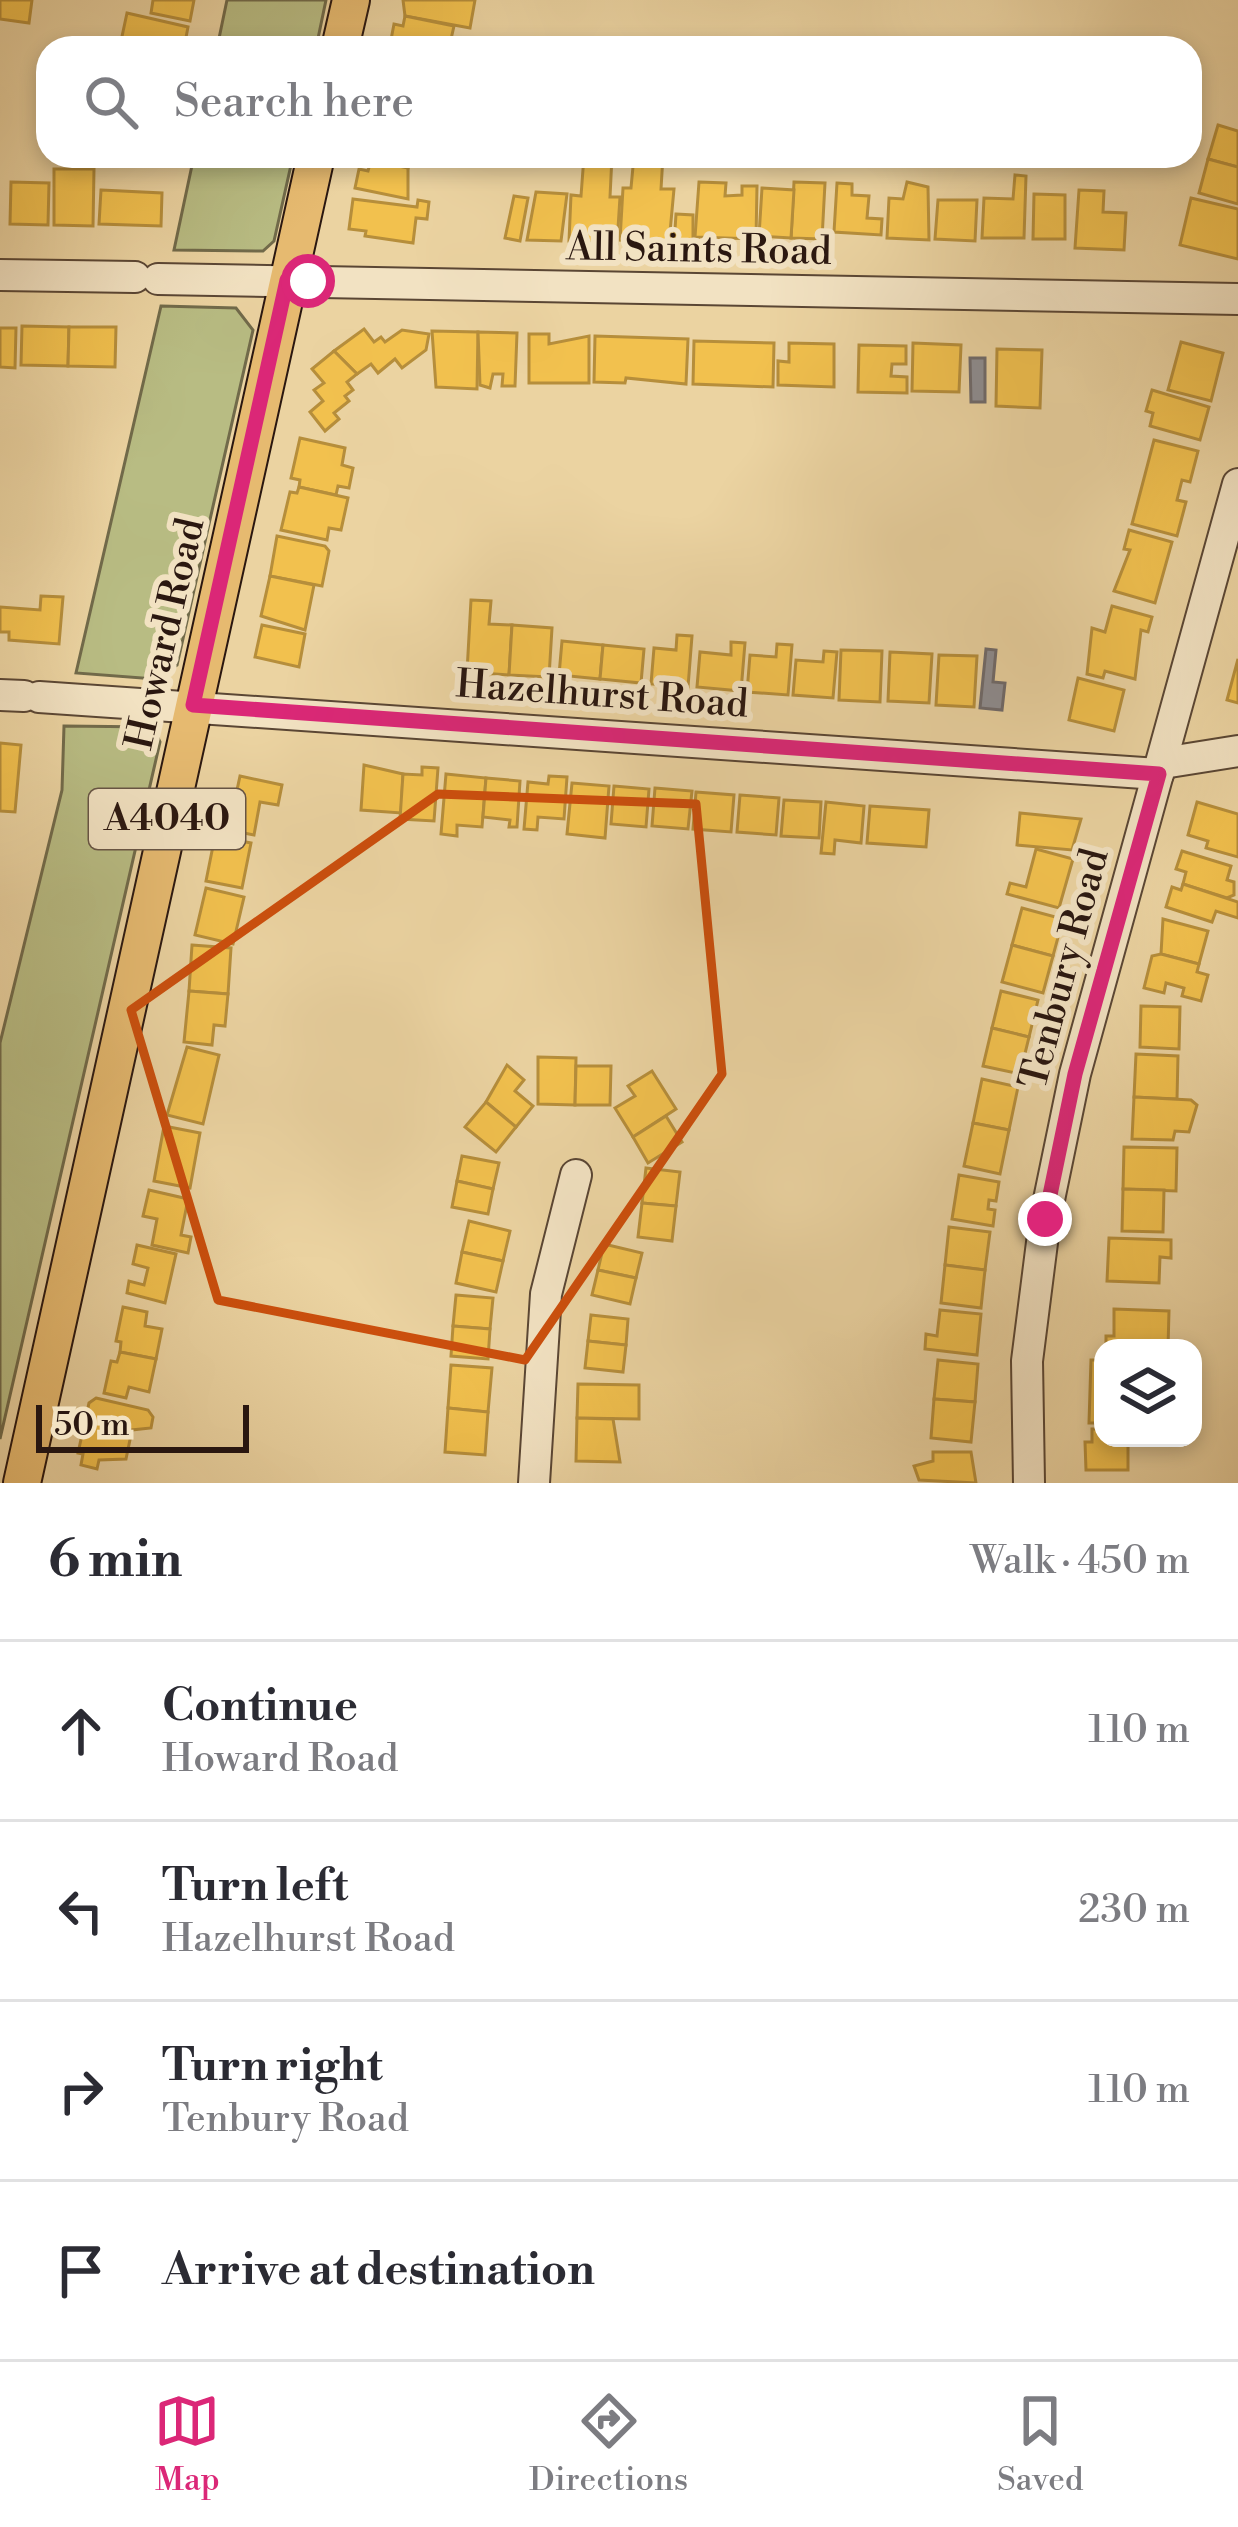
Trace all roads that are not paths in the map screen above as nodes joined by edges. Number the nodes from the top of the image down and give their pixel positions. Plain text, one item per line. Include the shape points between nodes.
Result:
1 (352, 0) edge
2 (343, 36) edge
3 (313, 168) edge
4 (0, 275) edge
5 (287, 280) junction
6 (1238, 299) edge
7 (1238, 484) edge
8 (21, 696) edge
9 (193, 705) junction
10 (1238, 751) edge
11 (1161, 769) junction
12 (576, 1175) dead end
13 (22, 1483) edge
14 (534, 1483) edge
15 (1029, 1483) edge

1 - 2 main road
3 - 5 main road, Howard Road / A4040
4 - 5 street, All Saints Road
5 - 6 street, All Saints Road
5 - 9 main road, Howard Road / A4040
7 - 11 street, Tenbury Road
8 - 9 street, Hazelhurst Road
9 - 11 street, Hazelhurst Road
9 - 13 main road, Howard Road / A4040
10 - 11 street, Hazelhurst Road
11 - 15 street, Tenbury Road via 1075,1074 1045,1219 1027,1361
12 - 14 street via 547,1294

